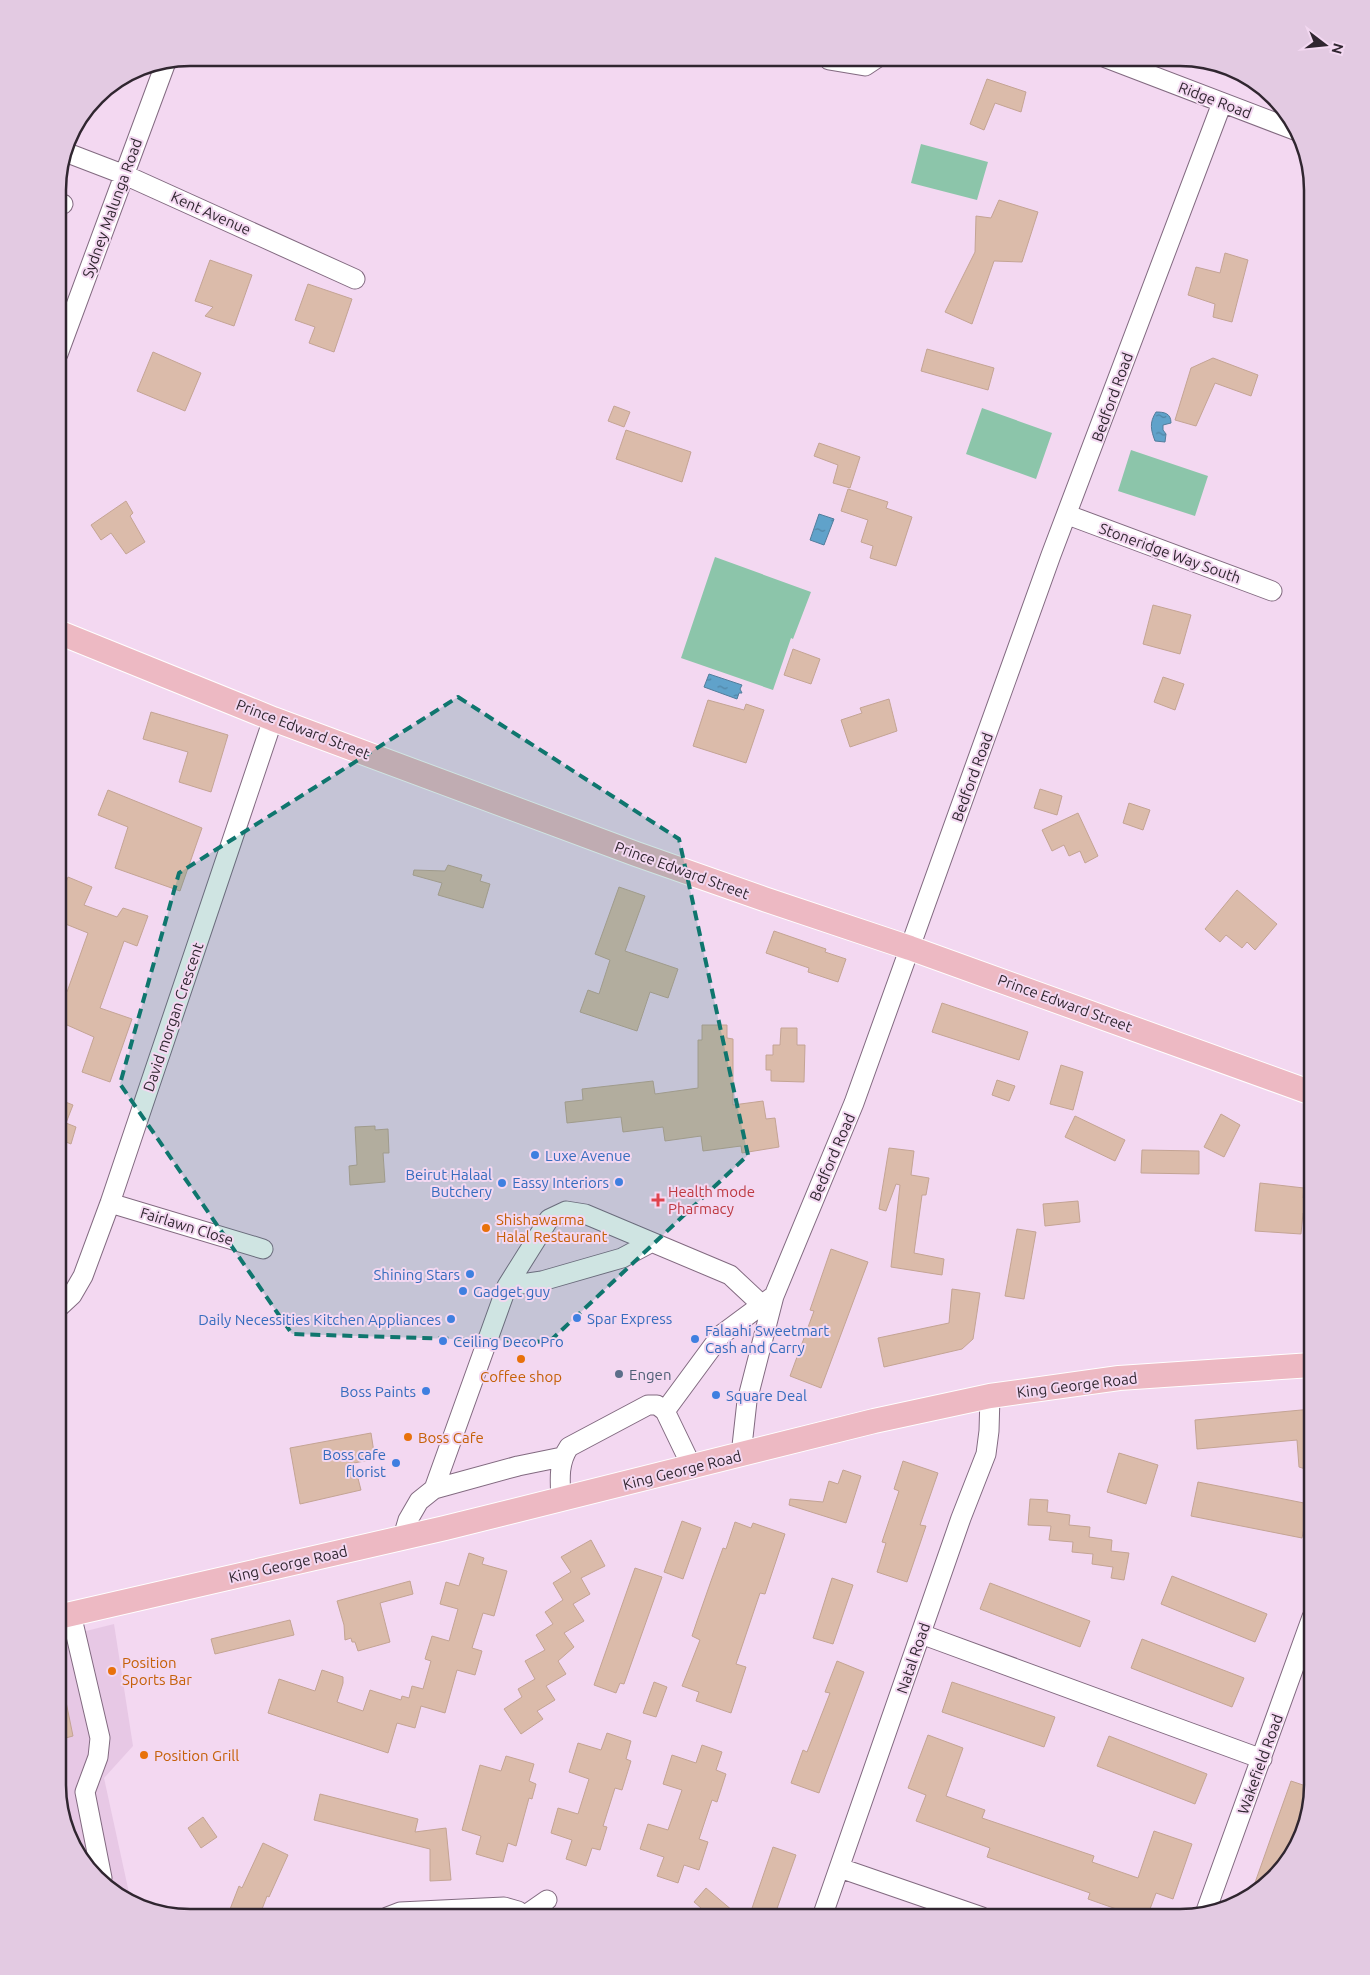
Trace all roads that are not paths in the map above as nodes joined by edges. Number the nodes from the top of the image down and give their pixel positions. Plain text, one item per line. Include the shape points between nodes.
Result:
1 (1129, 67) edge
2 (163, 69) edge
3 (1222, 103) junction
4 (1286, 127) edge
5 (71, 154) edge
6 (125, 174) junction
7 (355, 278) dead end
8 (67, 330) edge
9 (1068, 515) junction
10 (1272, 591) dead end
11 (67, 636) edge
12 (273, 719) junction
13 (910, 948) junction
14 (1304, 1090) edge
15 (110, 1203) junction
16 (652, 1242) junction
17 (263, 1249) dead end
18 (508, 1286) junction
19 (66, 1300) edge
20 (767, 1300) junction
21 (1304, 1366) edge
22 (990, 1396) junction
23 (665, 1410) junction
24 (741, 1455) junction
25 (562, 1457) junction
26 (692, 1467) junction
27 (434, 1489) junction
28 (560, 1500) junction
29 (403, 1537) junction
30 (66, 1615) edge
31 (66, 1622) edge
32 (921, 1634) junction
33 (1304, 1640) edge
34 (1262, 1759) junction
35 (840, 1868) junction
36 (101, 1871) edge
37 (548, 1900) dead end
38 (1208, 1906) edge
39 (477, 1908) edge
40 (509, 1908) edge
41 (536, 1908) edge
42 (825, 1909) edge
43 (956, 1909) edge

1 - 3 street, Ridge Road
2 - 6 street, Sydney Malunga Road
3 - 4 street, Ridge Road
3 - 9 street, Bedford Road
5 - 6 street, Kent Avenue
6 - 7 street, Kent Avenue
6 - 8 street, Sydney Malunga Road
9 - 10 street, Stoneridge Way South
9 - 13 street, Bedford Road
11 - 12 main road, Prince Edward Street
12 - 13 main road, Prince Edward Street via 636,854
12 - 15 street, David morgan Crescent
13 - 14 main road, Prince Edward Street
13 - 20 street, Bedford Road via 854,1103
15 - 17 street, Fairlawn Close
15 - 19 street, David morgan Crescent via 83,1276
16 - 18 street via 622,1258
16 - 18 street via 585,1214 566,1211 549,1219
16 - 20 street via 730,1275
18 - 27 street
20 - 23 street via 721,1334
20 - 24 street, Bedford Road via 746,1401
21 - 22 main road, King George Road via 1119,1378
22 - 24 main road, King George Road
22 - 32 street, Natal Road via 986,1454
23 - 25 street via 657,1405 648,1405 568,1447
23 - 26 street
24 - 26 main road, King George Road
25 - 27 street
25 - 28 street
26 - 28 main road, King George Road
27 - 29 street via 420,1501 408,1520
28 - 29 main road, King George Road
29 - 30 main road, King George Road
31 - 36 street via 100,1738 98,1757 84,1792
32 - 34 street
32 - 35 street, Natal Road
33 - 34 street, Wakefield Road
34 - 38 street, Wakefield Road
35 - 42 street, Natal Road
35 - 43 street
37 - 41 street
39 - 40 street

